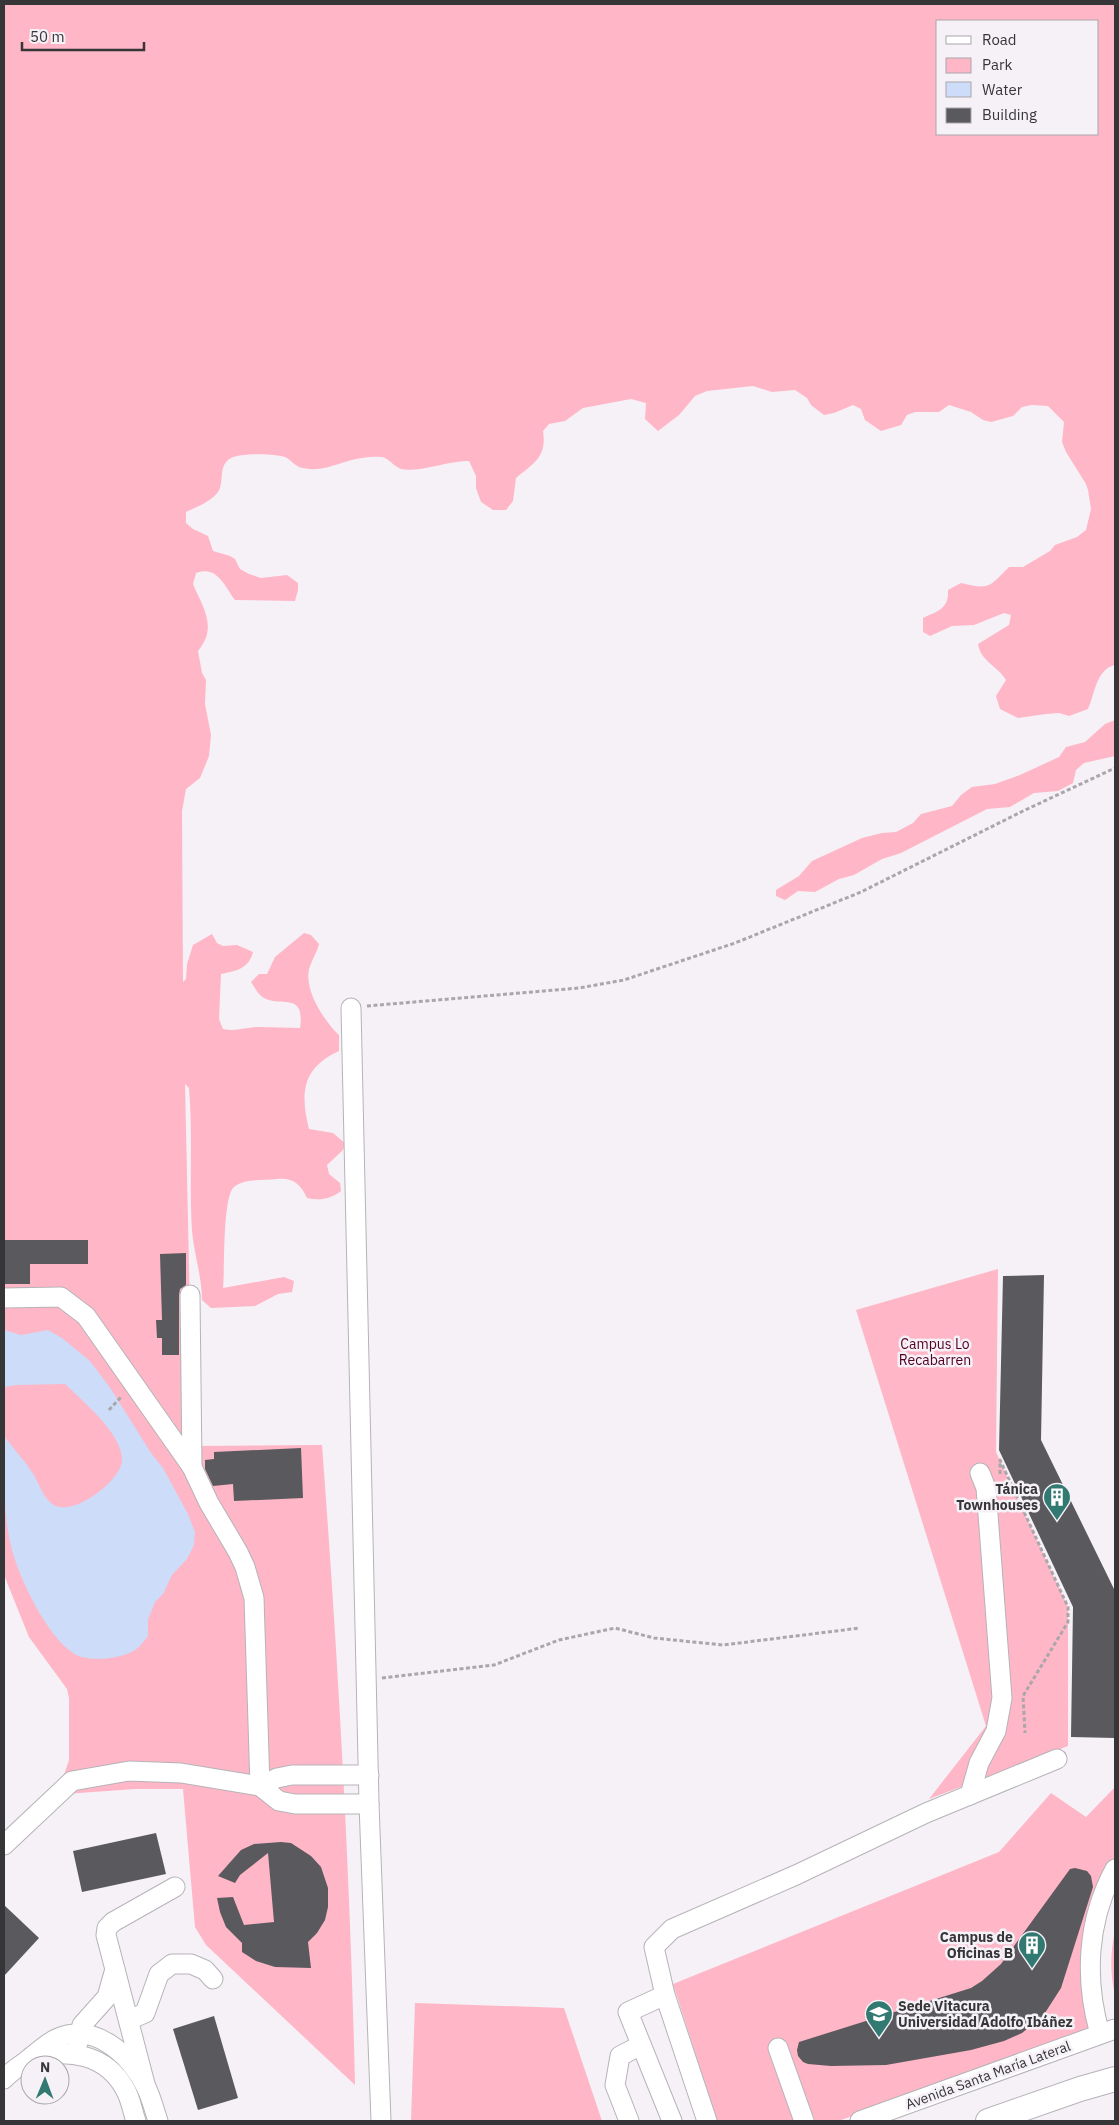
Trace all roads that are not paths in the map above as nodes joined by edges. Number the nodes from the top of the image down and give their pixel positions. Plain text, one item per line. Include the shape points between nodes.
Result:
1 (351, 1008) road end
2 (190, 1295) dead end
3 (4, 1298) edge
4 (192, 1467) junction
5 (983, 1480) road end
6 (1057, 1759) dead end
7 (369, 1775) junction
8 (260, 1786) junction
9 (970, 1795) junction
10 (369, 1804) junction
11 (4, 1845) edge
12 (1115, 1869) edge
13 (175, 1887) dead end
14 (116, 1968) junction
15 (212, 1979) dead end
16 (664, 1995) junction
17 (129, 2020) junction
18 (1108, 2031) edge
19 (80, 2034) junction
20 (641, 2044) junction
21 (778, 2048) dead end
22 (77, 2054) junction
23 (34, 2055) edge
24 (43, 2055) edge
25 (20, 2067) edge
26 (1115, 2073) edge
27 (4, 2079) edge
28 (1115, 2079) edge
29 (145, 2084) junction
30 (1080, 2089) junction
31 (136, 2121) edge
32 (158, 2121) edge
33 (381, 2121) edge
34 (629, 2121) edge
35 (672, 2121) edge
36 (706, 2121) edge
37 (804, 2121) edge
38 (860, 2121) edge
39 (988, 2121) edge

1 - 7 street
2 - 4 street
3 - 4 street via 61,1297 86,1316
4 - 8 street via 245,1567 254,1598
5 - 9 street via 1002,1698 996,1731 980,1763
6 - 9 street
7 - 8 street via 292,1775
7 - 10 street
8 - 10 street via 279,1801 295,1804
8 - 11 street via 182,1772 129,1771 72,1781
9 - 16 street via 672,1929 654,1947
10 - 33 street
12 - 18 street via 1102,1898 1091,1944 1091,1991
13 - 14 street via 107,1928 106,1935
14 - 17 street
14 - 19 street via 107,1997 82,2025
15 - 17 street via 205,1970 191,1964 172,1964 160,1974 145,2012
16 - 20 street via 628,2012
16 - 36 street
17 - 29 street
18 - 38 street, Avenida Santa María Lateral
19 - 22 street
19 - 23 street via 55,2040
19 - 29 street via 97,2037 118,2050
20 - 34 street via 620,2056 615,2085
20 - 35 street
21 - 37 street
22 - 24 street
22 - 31 street via 102,2065 120,2080
25 - 27 street
26 - 30 main road
28 - 30 main road
29 - 32 street
30 - 39 main road

